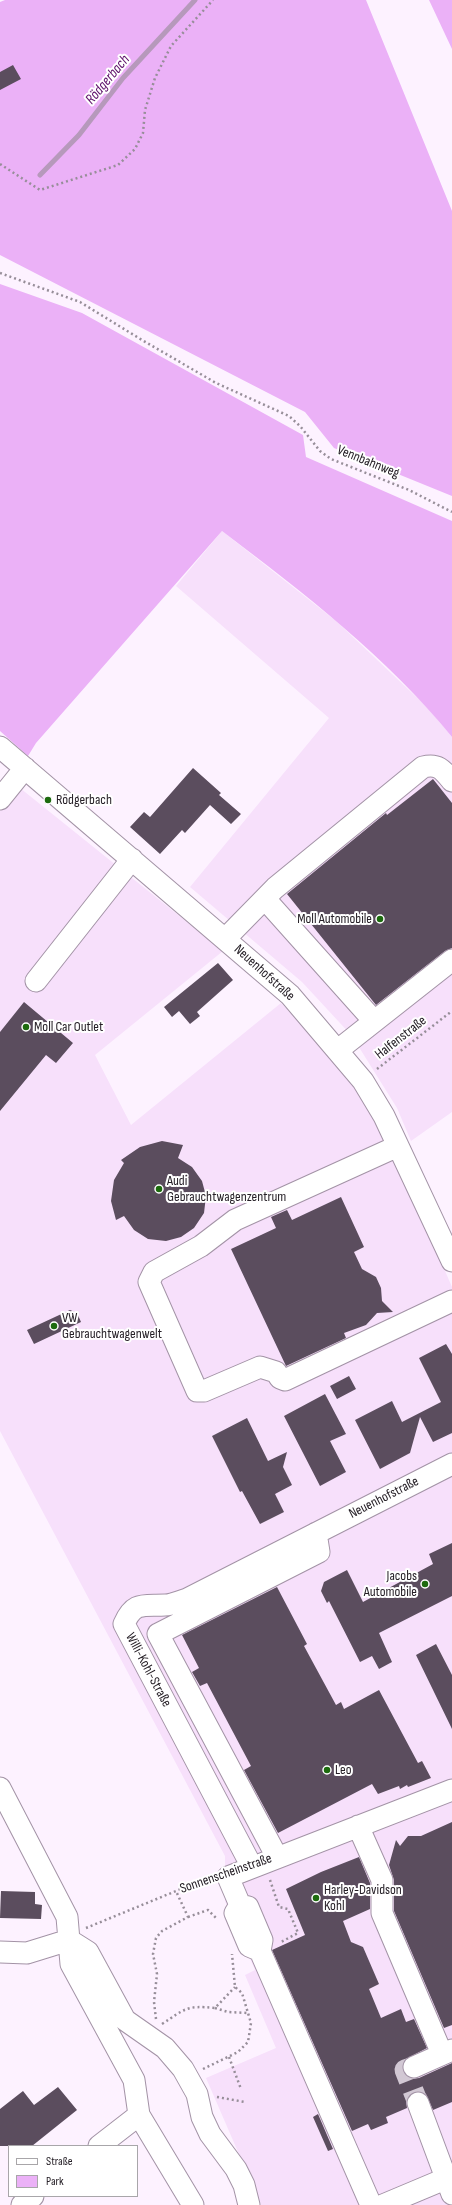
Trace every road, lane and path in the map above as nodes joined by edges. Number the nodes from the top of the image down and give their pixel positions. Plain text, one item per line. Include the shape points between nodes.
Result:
1 (213, 0) edge
2 (0, 164) edge
3 (0, 273) edge
4 (452, 512) edge
5 (0, 747) edge
6 (25, 768) junction
7 (452, 781) edge
8 (0, 799) edge
9 (132, 859) junction
10 (265, 899) junction
11 (226, 939) junction
12 (452, 960) edge
13 (36, 981) dead end
14 (452, 1010) edge
15 (374, 1021) junction
16 (338, 1050) junction
17 (363, 1081) junction
18 (398, 1146) junction
19 (452, 1261) edge
20 (452, 1301) edge
21 (452, 1464) edge
22 (316, 1533) junction
23 (0, 1788) edge
24 (452, 1790) edge
25 (358, 1826) junction
26 (276, 1857) junction
27 (252, 1867) junction
28 (228, 1876) junction
29 (176, 1891) junction
30 (188, 1917) junction
31 (218, 1920) dead end
32 (69, 1940) junction
33 (231, 1947) dead end
34 (0, 1952) edge
35 (235, 1986) junction
36 (215, 2008) junction
37 (247, 2013) junction
38 (155, 2032) junction
39 (447, 2052) edge
40 (229, 2057) junction
41 (414, 2067) tunnel mouth
42 (183, 2069) junction
43 (241, 2089) dead end
44 (215, 2092) dead end
45 (245, 2102) dead end
46 (418, 2103) tunnel mouth
47 (139, 2115) junction
48 (100, 2145) edge
49 (450, 2183) edge
50 (32, 2197) edge
51 (22, 2205) edge
52 (193, 2205) edge
53 (249, 2205) edge
54 (371, 2205) edge
55 (383, 2205) edge

1 - 2 path via 171,46 155,78 145,110 143,133 135,149 118,165 40,190
3 - 4 path, Vennbahnweg via 80,302 216,383 289,416 320,451 331,459 409,490
5 - 6 street, Neuenhofstraße
6 - 8 street
6 - 9 street, Neuenhofstraße
7 - 10 street via 441,768 432,765 424,767 281,883
9 - 11 street, Neuenhofstraße
9 - 13 street
10 - 11 street
10 - 15 street
11 - 16 street, Neuenhofstraße via 290,995
12 - 15 street
14 - 17 path, Halfenstraße
15 - 16 street
16 - 17 street, Neuenhofstraße
17 - 18 street, Neuenhofstraße
18 - 19 street, Neuenhofstraße
18 - 20 street via 235,1220 200,1246 154,1272 149,1282 197,1391 204,1391 260,1367 276,1372 285,1380
21 - 22 street, Neuenhofstraße
22 - 26 street via 319,1552 158,1634
22 - 27 street, Willi-Kohl-Straße via 187,1599 167,1606 141,1605 129,1612 124,1624
23 - 32 street via 66,1917
24 - 25 street, Sonnenscheinstraße
25 - 26 street, Sonnenscheinstraße
25 - 39 street via 382,1880 382,1912
26 - 27 street, Sonnenscheinstraße
27 - 28 street, Sonnenscheinstraße
28 - 29 path, Sonnenscheinstraße via 198,1882
28 - 54 street via 240,1904 235,1913 249,1946 260,1952
29 - 30 path
29 - 32 path, Sonnenscheinstraße via 87,1927
30 - 31 path via 208,1910
30 - 38 path via 162,1931 156,1938 153,1954 157,1974 154,2002
32 - 34 street via 27,1953
32 - 38 street via 88,1952 125,2020
32 - 47 street via 71,1964 134,2080
33 - 35 path
35 - 36 path
35 - 37 path via 242,1993
36 - 37 path
36 - 38 path via 188,2008 178,2012
37 - 40 path via 251,2023 248,2042
38 - 42 street
39 - 41 street
40 - 42 path via 204,2069
40 - 43 path
42 - 53 street via 197,2094 202,2117 210,2134 236,2169 244,2185
44 - 45 path via 218,2098
46 - 49 street
47 - 48 street
47 - 52 street
49 - 55 street
50 - 51 street

